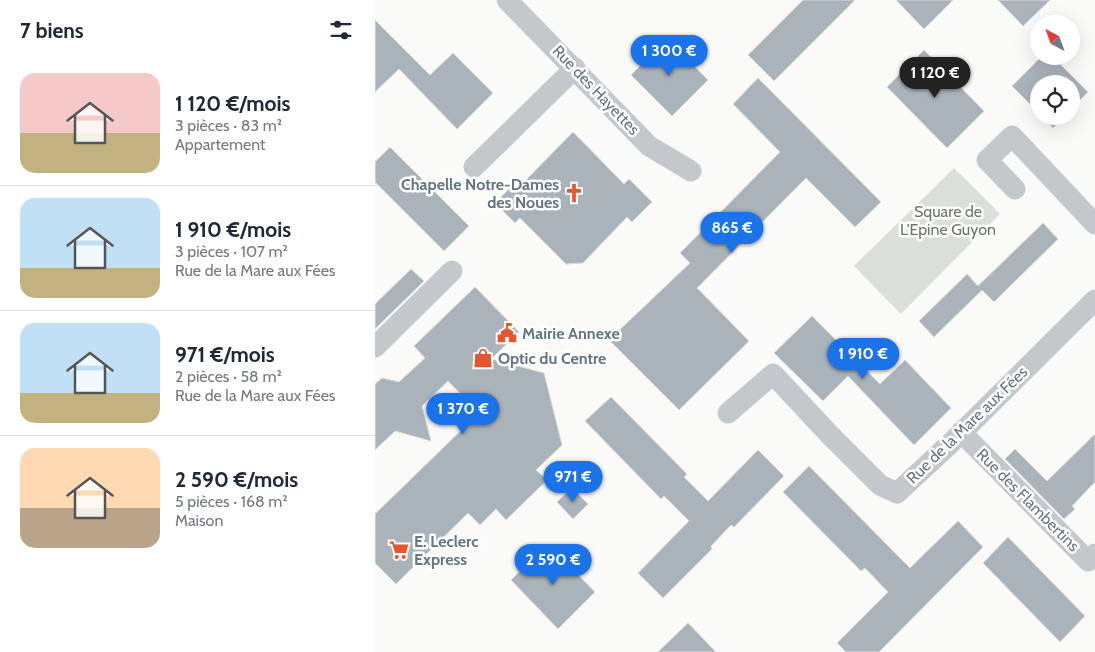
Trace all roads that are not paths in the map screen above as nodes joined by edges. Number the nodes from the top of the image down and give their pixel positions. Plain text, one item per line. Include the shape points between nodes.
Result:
1 (507, 0) edge
2 (575, 68) junction
3 (474, 167) dead end
4 (691, 171) dead end
5 (1015, 189) dead end
6 (1095, 224) edge
7 (451, 271) dead end
8 (1095, 300) edge
9 (375, 347) edge
10 (728, 413) dead end
11 (961, 432) junction
12 (1095, 554) edge

1 - 2 street, Rue des Hayettes
2 - 3 street
2 - 4 street, Rue des Hayettes via 649,146
5 - 6 street via 987,160 1012,136
7 - 9 street
8 - 11 street, Rue de la Mare aux Fées
10 - 11 street, Rue de la Mare aux Fées via 773,374 880,485 897,492
11 - 12 street, Rue des Flambertins via 1088,560

